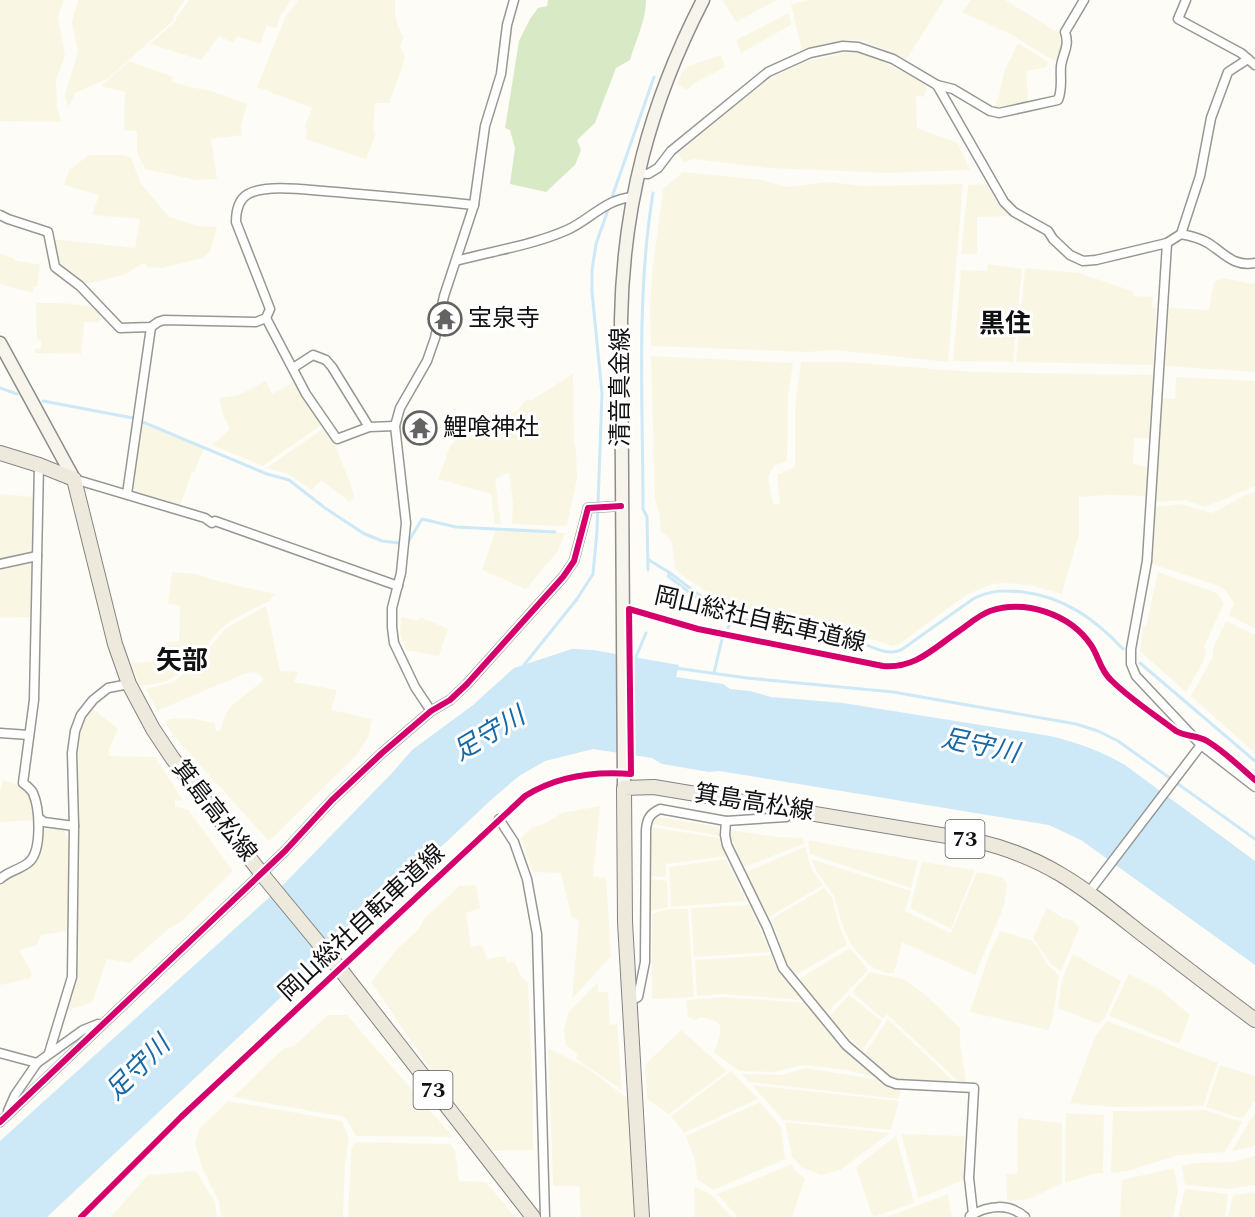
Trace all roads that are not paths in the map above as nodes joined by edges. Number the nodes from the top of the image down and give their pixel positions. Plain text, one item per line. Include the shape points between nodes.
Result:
1 (514, 0) edge
2 (704, 0) edge
3 (1084, 0) edge
4 (1186, 0) edge
5 (1252, 62) edge
6 (937, 85) junction
7 (638, 173) junction
8 (632, 197) junction
9 (474, 205) junction
10 (0, 214) edge
11 (1181, 234) junction
12 (1167, 243) junction
13 (456, 261) junction
14 (1255, 263) edge
15 (266, 318) junction
16 (151, 327) junction
17 (0, 343) edge
18 (293, 368) junction
19 (395, 426) junction
20 (369, 427) junction
21 (0, 453) edge
22 (39, 465) junction
23 (74, 479) junction
24 (127, 494) junction
25 (621, 506) junction
26 (38, 556) junction
27 (0, 564) edge
28 (398, 586) junction
29 (129, 684) junction
30 (431, 711) junction
31 (0, 733) edge
32 (29, 735) junction
33 (1201, 745) junction
34 (1255, 787) edge
35 (624, 788) junction
36 (787, 809) junction
37 (39, 818) junction
38 (499, 819) dead end
39 (726, 821) junction
40 (74, 826) junction
41 (263, 875) junction
42 (0, 879) edge
43 (1092, 888) junction
44 (629, 1002) junction
45 (1255, 1020) edge
46 (104, 1021) junction
47 (0, 1053) edge
48 (49, 1053) junction
49 (37, 1063) junction
50 (3, 1119) edge
51 (971, 1215) edge
52 (533, 1217) edge
53 (546, 1217) edge
54 (642, 1217) edge
55 (1025, 1217) edge

1 - 9 street via 501,74 485,126
2 - 7 main road, 清音真金線 via 660,97
3 - 6 street via 1065,32 1068,40 1058,100 999,113
4 - 5 street via 1178,19
5 - 11 street via 1228,72 1211,118 1200,176
6 - 7 street via 893,59 858,47 810,52 768,72 671,151 658,168 648,174
6 - 12 street via 1004,202 1048,231 1070,255 1083,261 1095,260
7 - 8 main road, 清音真金線
8 - 13 street via 607,204 551,236
8 - 25 main road, 清音真金線 via 621,290
9 - 13 street
9 - 15 street via 289,189 249,194 241,200 236,222 270,309
10 - 16 street via 48,232 55,267 120,327
11 - 12 street
11 - 14 street via 1197,237 1235,262
12 - 33 street via 1147,561 1131,658 1136,676
13 - 19 street via 427,361 400,408
15 - 16 street via 256,322 164,320
15 - 18 street
16 - 24 street
17 - 23 main road
18 - 20 street via 313,355 326,360
18 - 20 street via 337,439
19 - 20 street
19 - 28 street via 406,523
21 - 22 main road
22 - 23 main road
22 - 26 street
23 - 24 street
23 - 29 main road, 箕島高松線 / 73 via 115,644
24 - 28 street
25 - 30 street via 588,508 574,561 562,577 467,684
25 - 35 main road, 清音真金線
26 - 27 street
26 - 32 street via 34,700
28 - 30 street via 392,608 394,644
29 - 40 street via 108,688 81,715 72,753
29 - 41 main road, 箕島高松線 / 73 via 173,759
30 - 41 street via 333,800
31 - 32 street
32 - 37 street via 23,783 32,790
33 - 34 street
33 - 43 street
35 - 36 main road, 箕島高松線 / 73 via 654,787
35 - 44 main road
36 - 39 street via 786,817
36 - 43 main road, 箕島高松線 / 73 via 1002,847
37 - 40 street
37 - 42 street via 37,850 30,862
38 - 53 street via 514,842 527,879 537,934
39 - 44 street via 660,809 647,820 645,962 638,997
39 - 51 street via 727,845 783,968 846,1045 896,1084 974,1088
40 - 48 street via 72,977
41 - 46 street
41 - 52 main road, 箕島高松線 / 73
43 - 45 main road, 箕島高松線 / 73
44 - 54 main road
46 - 48 street
46 - 50 street
47 - 49 street
48 - 49 street
49 - 50 street
51 - 55 street via 1001,1206

